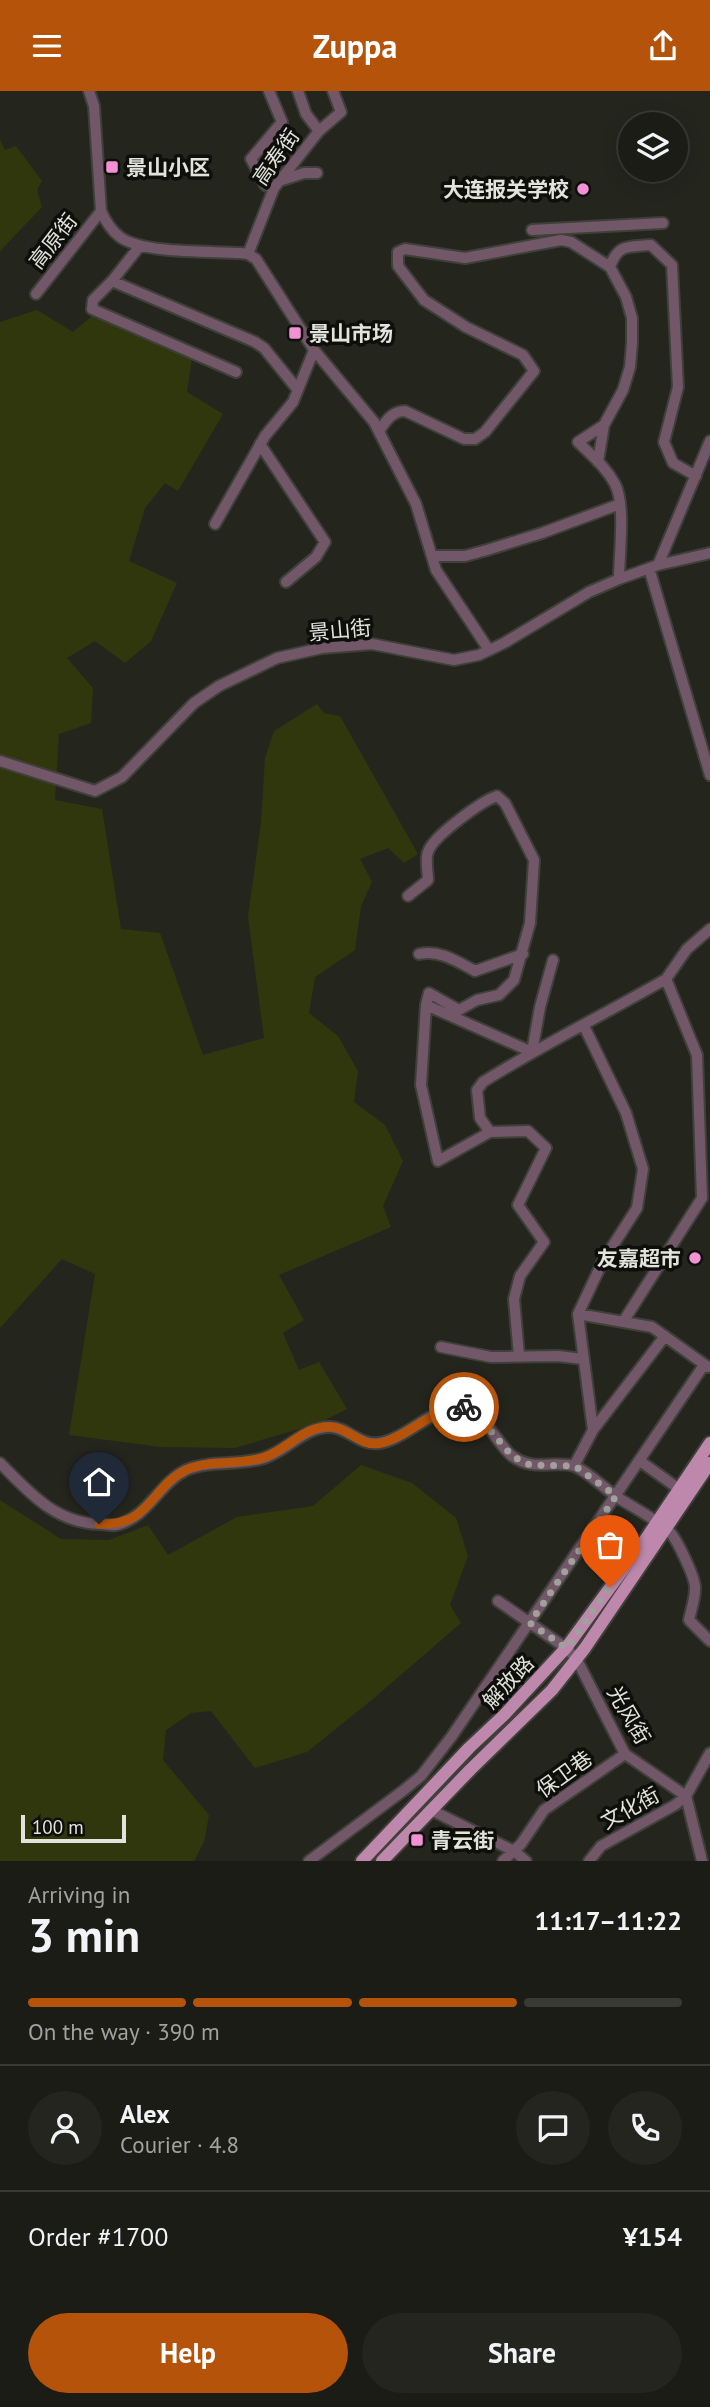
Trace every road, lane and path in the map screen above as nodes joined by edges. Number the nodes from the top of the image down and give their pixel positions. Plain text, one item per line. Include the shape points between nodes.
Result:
1 (89, 91) edge
2 (269, 91) edge
3 (298, 91) edge
4 (333, 91) edge
5 (319, 131) junction
6 (317, 173) dead end
7 (277, 185) junction
8 (101, 211) junction
9 (663, 223) dead end
10 (532, 230) dead end
11 (139, 247) junction
12 (248, 254) junction
13 (610, 267) junction
14 (112, 281) junction
15 (36, 294) dead end
16 (314, 350) junction
17 (236, 372) dead end
18 (298, 390) junction
19 (604, 425) junction
20 (379, 431) junction
21 (710, 441) edge
22 (260, 444) junction
23 (598, 461) junction
24 (696, 476) junction
25 (620, 504) junction
26 (215, 524) dead end
27 (710, 553) edge
28 (432, 556) junction
29 (654, 567) junction
30 (619, 579) junction
31 (286, 582) dead end
32 (489, 650) junction
33 (0, 761) edge
34 (710, 775) edge
35 (408, 896) dead end
36 (710, 929) edge
37 (419, 954) dead end
38 (523, 954) junction
39 (553, 960) dead end
40 (666, 979) junction
41 (426, 1005) junction
42 (584, 1026) junction
43 (532, 1052) junction
44 (490, 1132) junction
45 (578, 1314) junction
46 (623, 1322) junction
47 (665, 1336) junction
48 (441, 1347) dead end
49 (519, 1356) junction
50 (583, 1359) junction
51 (707, 1367) edge
52 (593, 1430) junction
53 (710, 1443) edge
54 (640, 1461) junction
55 (0, 1463) edge
56 (710, 1463) edge
57 (575, 1466) junction
58 (679, 1489) junction
59 (616, 1496) junction
60 (661, 1526) junction
61 (498, 1601) dead end
62 (530, 1623) junction
63 (710, 1641) edge
64 (566, 1648) junction
65 (576, 1658) junction
66 (710, 1753) edge
67 (625, 1754) junction
68 (686, 1796) junction
69 (431, 1810) junction
70 (514, 1851) junction
71 (309, 1861) edge
72 (362, 1861) edge
73 (382, 1861) edge
74 (503, 1861) edge
75 (526, 1861) edge
76 (589, 1861) edge
77 (702, 1861) edge

1 - 8 street
2 - 7 street via 282,122 251,159 265,185
3 - 5 street via 306,114
4 - 5 street, 高寿街 via 341,112
5 - 7 street, 高寿街
6 - 7 street via 304,173
7 - 12 street, 高寿街
8 - 11 street via 119,237
8 - 15 street, 高原街
9 - 10 street
11 - 12 street
11 - 14 street
12 - 16 street via 256,259
13 - 19 street via 626,297 632,343 623,390
13 - 20 street via 561,240 466,258 405,249 398,252 398,266 424,300 523,355 534,371 475,439 464,439 405,411 390,416
13 - 24 street via 620,248 651,245 672,265 678,387 664,442 673,463
14 - 17 street via 93,300 95,312
14 - 18 street via 254,342
16 - 18 street
16 - 20 street
18 - 22 street
19 - 23 street
19 - 23 street via 578,442
20 - 28 street via 416,504
21 - 24 street
22 - 26 street
22 - 31 street via 325,542 316,557
23 - 25 street via 616,487
24 - 29 street
25 - 28 street via 487,550 465,556
25 - 30 street
27 - 29 street, 景山街
28 - 32 street via 436,570
29 - 30 street, 景山街
29 - 34 street
30 - 32 street, 景山街
32 - 33 street, 景山街 via 454,660 372,644 277,658 194,703 122,777 95,791
35 - 38 street via 428,880 428,852 438,839 475,807 497,796 534,860
36 - 40 street via 687,949
37 - 38 street via 429,951 475,971
38 - 41 street via 514,980 499,995 459,1010 429,993
39 - 43 street
40 - 42 street
40 - 46 street via 696,1055 702,1198
41 - 43 street
41 - 44 street via 421,1085 438,1161
42 - 43 street
42 - 45 street via 626,1113 643,1169 637,1208 603,1261
43 - 44 street via 477,1090 480,1118
44 - 49 street via 528,1131 546,1148 518,1205 544,1242 520,1276 514,1299
45 - 46 street
45 - 50 street
46 - 47 street via 652,1327
47 - 51 street
47 - 52 street
48 - 49 street via 491,1357
49 - 50 street
50 - 52 street
51 - 54 street
52 - 57 street
53 - 58 main road, 解放路
54 - 58 street
54 - 59 street
55 - 57 street via 47,1508 81,1524 116,1525 137,1515 186,1470 265,1457 316,1428 334,1427 363,1442 380,1444 452,1407 474,1411 512,1456 530,1465
56 - 60 main road, 解放路
57 - 59 street
58 - 60 main road, 解放路
59 - 60 street
59 - 62 street
60 - 63 street via 670,1532 696,1588 689,1620
60 - 64 main road, 解放路
60 - 65 main road, 解放路
61 - 62 street, 光风街
62 - 64 street, 光风街
62 - 71 street via 421,1776
64 - 65 street, 光风街
64 - 72 main road, 解放路
65 - 67 street, 光风街
65 - 69 main road, 解放路 via 552,1690
66 - 68 street, 文化街
67 - 68 street, 光风街
67 - 70 street, 保卫巷 via 544,1810
68 - 76 street, 文化街 via 601,1846
68 - 77 street
69 - 70 street
69 - 73 main road, 解放路
70 - 74 street, 保卫巷
70 - 75 street

